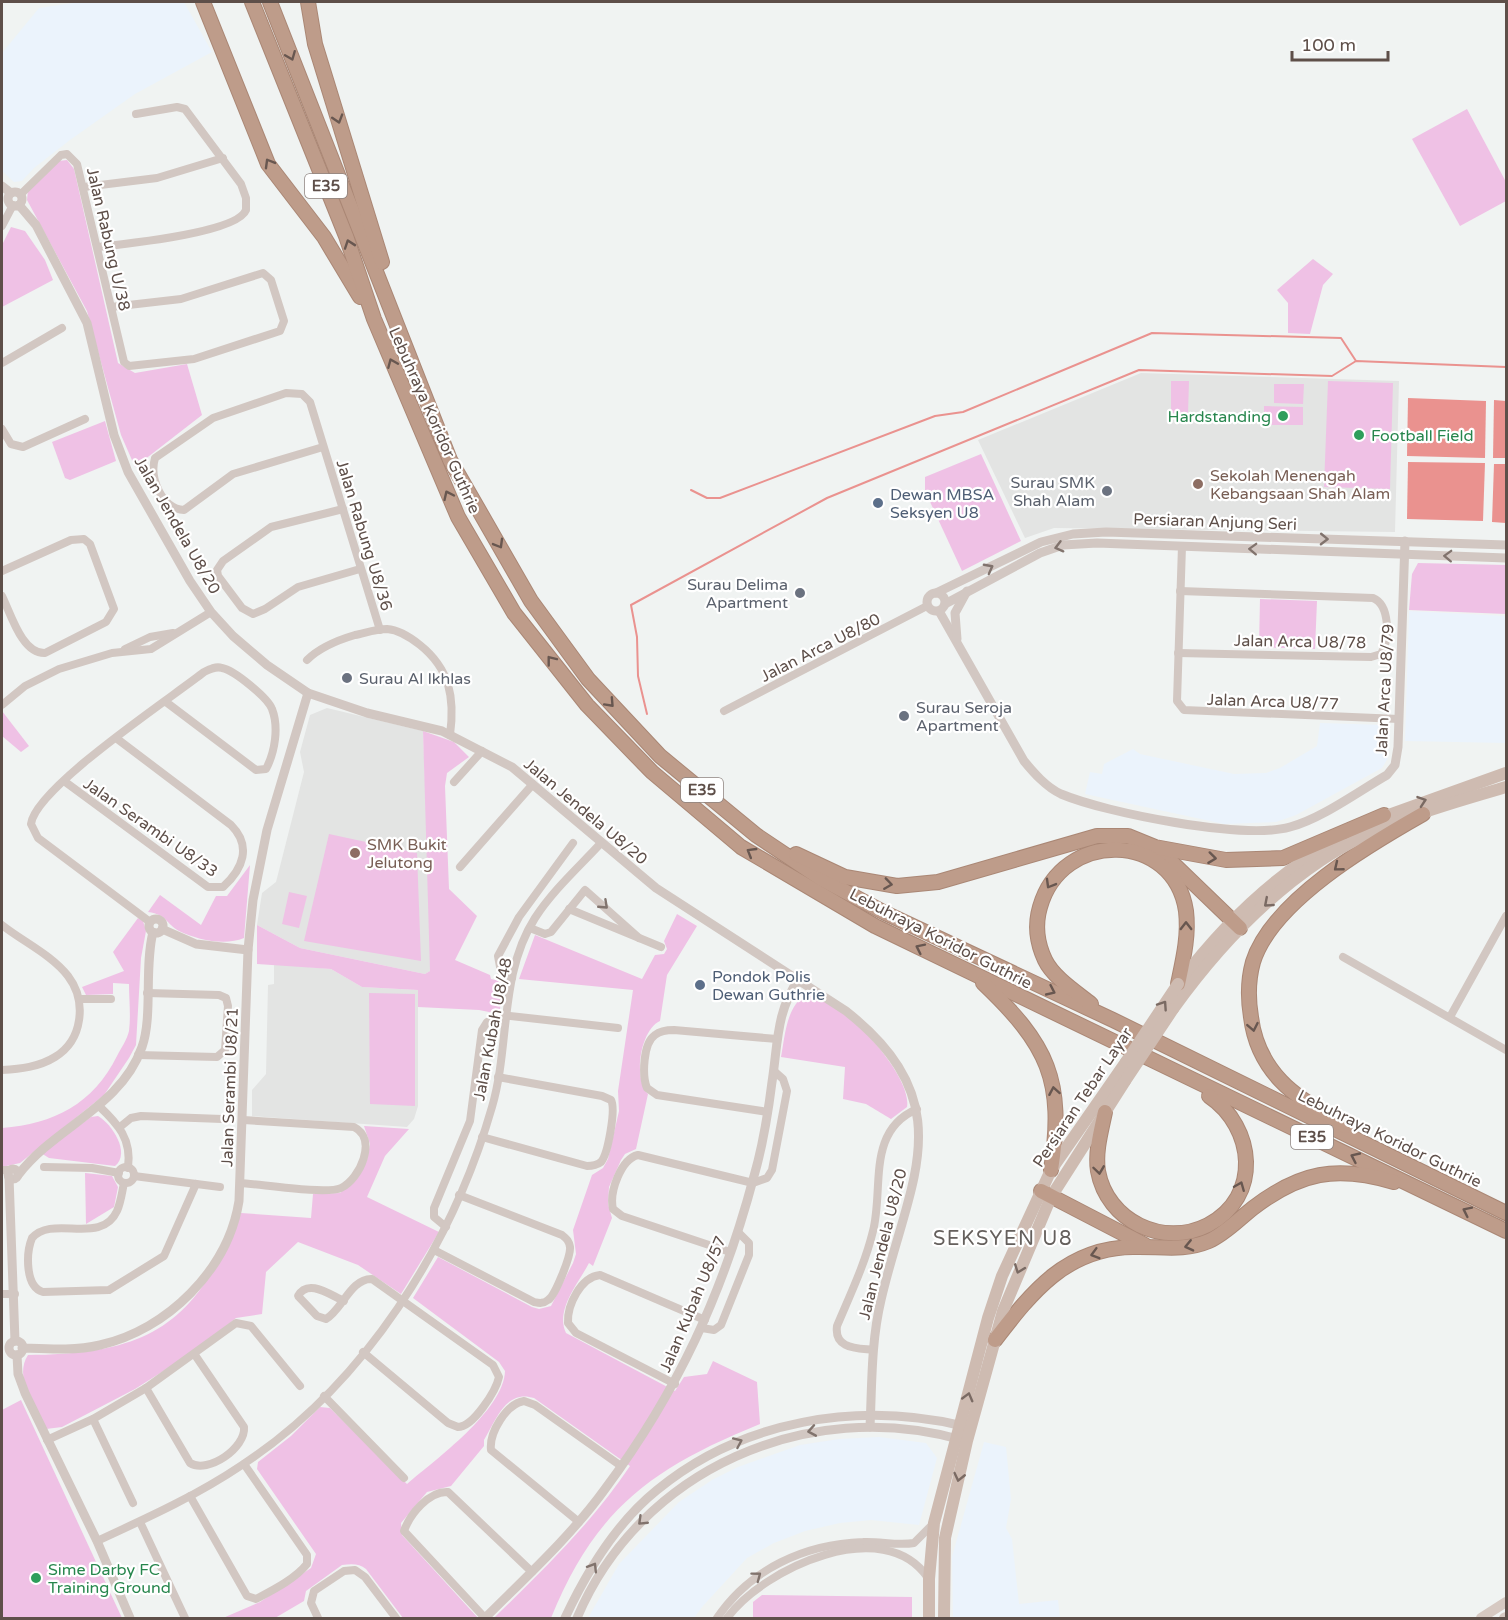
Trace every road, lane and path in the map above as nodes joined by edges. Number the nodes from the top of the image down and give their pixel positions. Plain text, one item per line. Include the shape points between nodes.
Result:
1 (252, 2) edge
2 (270, 2) edge
3 (308, 2) edge
4 (203, 3) edge
5 (136, 114) dead end
6 (223, 158) junction
7 (2, 186) edge
8 (84, 187) junction
9 (16, 193) junction
10 (16, 205) junction
11 (2, 226) edge
12 (98, 247) junction
13 (111, 307) junction
14 (374, 319) junction
15 (62, 328) dead end
16 (412, 359) junction
17 (2, 363) edge
18 (85, 419) dead end
19 (2, 429) edge
20 (323, 447) junction
21 (343, 509) junction
22 (1405, 542) junction
23 (1506, 545) edge
24 (1182, 546) junction
25 (1405, 554) junction
26 (1506, 558) edge
27 (360, 569) junction
28 (2, 571) edge
29 (967, 591) junction
30 (1180, 591) junction
31 (936, 593) junction
32 (2, 596) edge
33 (927, 606) junction
34 (942, 608) junction
35 (211, 612) junction
36 (380, 630) junction
37 (958, 646) junction
38 (1178, 653) junction
39 (307, 660) dead end
40 (308, 693) junction
41 (166, 702) junction
42 (2, 705) edge
43 (724, 711) dead end
44 (1399, 719) junction
45 (450, 735) junction
46 (116, 738) junction
47 (482, 751) junction
48 (1506, 773) edge
49 (63, 781) junction
50 (453, 782) dead end
51 (533, 784) junction
52 (1506, 787) edge
53 (1423, 814) junction
54 (1384, 815) junction
55 (756, 835) junction
56 (573, 843) dead end
57 (601, 843) junction
58 (1155, 847) junction
59 (460, 867) dead end
60 (569, 909) junction
61 (1506, 916) edge
62 (150, 922) joint
63 (1236, 924) junction
64 (2, 925) edge
65 (530, 928) junction
66 (158, 931) junction
67 (639, 938) junction
68 (661, 947) dead end
69 (248, 950) junction
70 (1343, 957) dead end
71 (973, 973) junction
72 (512, 978) junction
73 (799, 979) junction
74 (1178, 984) junction
75 (147, 993) junction
76 (79, 999) junction
77 (111, 999) dead end
78 (506, 1016) junction
79 (1450, 1017) junction
80 (1113, 1020) junction
81 (618, 1028) dead end
82 (777, 1039) junction
83 (1506, 1050) edge
84 (138, 1055) junction
85 (2, 1070) edge
86 (774, 1071) junction
87 (498, 1077) junction
88 (1119, 1081) junction
89 (1197, 1084) junction
90 (99, 1106) junction
91 (917, 1109) junction
92 (768, 1112) junction
93 (1105, 1112) junction
94 (222, 1119) dead end
95 (243, 1120) junction
96 (120, 1127) junction
97 (482, 1137) junction
98 (1372, 1147) junction
99 (44, 1167) dead end
100 (128, 1168) junction
101 (1052, 1170) junction
102 (119, 1173) junction
103 (10, 1174) edge
104 (134, 1176) junction
105 (124, 1183) junction
106 (240, 1183) junction
107 (753, 1183) junction
108 (195, 1184) junction
109 (220, 1187) dead end
110 (1427, 1191) junction
111 (1046, 1194) junction
112 (459, 1195) junction
113 (1506, 1213) edge
114 (446, 1227) junction
115 (1506, 1231) edge
116 (738, 1232) junction
117 (6, 1235) edge
118 (1152, 1248) junction
119 (434, 1250) junction
120 (730, 1252) junction
121 (2, 1294) edge
122 (15, 1294) junction
123 (344, 1301) junction
124 (403, 1301) junction
125 (703, 1324) junction
126 (995, 1340) junction
127 (13, 1348) edge
128 (873, 1350) junction
129 (363, 1352) junction
130 (195, 1355) junction
131 (675, 1384) junction
132 (300, 1386) dead end
133 (146, 1388) junction
134 (324, 1396) junction
135 (871, 1415) junction
136 (93, 1419) junction
137 (965, 1426) junction
138 (870, 1427) junction
139 (47, 1440) junction
140 (962, 1440) junction
141 (244, 1464) junction
142 (621, 1466) junction
143 (404, 1478) dead end
144 (190, 1496) junction
145 (133, 1503) dead end
146 (140, 1521) junction
147 (579, 1522) junction
148 (934, 1523) junction
149 (97, 1541) junction
150 (532, 1572) junction
151 (929, 1579) junction
152 (1506, 1602) edge
153 (130, 1618) edge
154 (185, 1618) edge
155 (318, 1618) edge
156 (396, 1618) edge
157 (485, 1618) edge
158 (565, 1618) edge
159 (577, 1618) edge
160 (717, 1618) edge
161 (727, 1618) edge
162 (929, 1618) edge
163 (944, 1618) edge
164 (1481, 1618) edge

14 -> 1 highway, Lebuhraya Koridor Guthrie / E35 via 346,236
2 -> 16 highway, Lebuhraya Koridor Guthrie / E35
3 -> 16 highway via 315,44
14 -> 4 highway via 316,227 268,164
5 - 6 street via 180,107
6 - 8 street via 157,178
6 - 12 street via 242,184 246,198 246,210 240,219 170,239
7 - 9 street
8 - 9 street, Jalan Rabung U/38 via 77,164 64,154
8 - 12 street, Jalan Rabung U/38
9 - 10 street via 23,200
10 - 11 street
10 - 35 street, Jalan Jendela U8/20 via 36,225 87,323 114,435 128,472
12 - 13 street, Jalan Rabung U/38
13 - 13 street, Jalan Rabung U/38 via 181,299 263,273 270,276 284,314 284,325 279,331 194,360 136,367 124,362
71 -> 14 highway, Lebuhraya Koridor Guthrie / E35 via 875,926 741,847 652,772 587,705 514,613 458,517
15 - 17 street
16 -> 55 highway, Lebuhraya Koridor Guthrie / E35 via 450,459 538,609 588,679 660,756
18 - 19 street via 23,447 11,444
20 - 20 street, Jalan Rabung U8/36 via 310,402 302,394 291,392 205,422 155,458 153,471 168,503 184,510 233,474
20 - 21 street, Jalan Rabung U8/36
21 - 27 street, Jalan Rabung U8/36
21 - 27 street via 263,531 223,561 218,576 242,608 253,614 298,586
22 - 23 street, Persiaran Anjung Seri
22 - 25 street, Jalan Arca U8/79
31 -> 22 street, Persiaran Anjung Seri via 1041,542 1073,534
25 -> 24 street, Persiaran Anjung Seri
24 -> 29 street, Persiaran Anjung Seri via 1063,545
24 - 30 street, Jalan Arca U8/77
26 -> 25 street, Persiaran Anjung Seri
25 - 44 street, Jalan Arca U8/79
27 - 36 street, Jalan Rabung U8/36
28 - 32 street via 71,540 84,539 90,544 114,609 106,622 45,653 37,653 27,645
29 - 34 street, Persiaran Anjung Seri
29 - 37 street via 955,613
30 - 38 street, Jalan Arca U8/77
30 - 38 street, Jalan Arca U8/78 via 1373,598 1385,608 1385,647 1381,654 1371,657
31 - 33 street via 929,596
31 - 34 street via 944,596
33 - 34 street via 932,611
33 - 43 street, Jalan Arca U8/80
34 - 37 street, Jalan Arca U8/79
35 - 40 street, Jalan Jendela U8/20 via 248,650
35 - 42 street via 183,630 150,637 122,651 58,669 25,686
36 - 39 street via 330,644
36 - 45 street, Jalan Rabung U8/36 via 412,638 440,666 452,699
37 - 44 street, Jalan Arca U8/79 via 1024,761 1040,779 1060,793 1173,821 1268,832 1293,827 1387,774 1398,755
38 - 44 street, Jalan Arca U8/77 via 1177,700 1189,712
40 - 45 street, Jalan Jendela U8/20
40 - 69 street, Jalan Serambi U8/21 via 264,841
41 - 41 street via 208,670 228,670 265,697 272,707 275,733 266,769 256,770
41 - 46 street
45 - 47 street, Jalan Jendela U8/20
46 - 49 street
46 - 49 street, Jalan Serambi U8/33 via 242,837 241,864 223,887 208,887
47 - 50 street
47 - 51 street, Jalan Jendela U8/20
54 -> 48 main road, Persiaran Tebar Layar
49 - 62 street via 35,813 31,824 34,834
51 - 57 street, Jalan Jendela U8/20
51 - 59 street
52 - 53 main road, Persiaran Tebar Layar
53 -> 63 main road, Persiaran Tebar Layar via 1396,822 1321,861
53 -> 98 highway via 1357,852 1300,897 1264,939 1249,986 1253,1034 1263,1059 1282,1082
58 -> 54 highway via 1226,860 1283,858
54 - 63 main road, Persiaran Tebar Layar via 1295,866
55 -> 58 highway via 845,877 897,886 938,882 1097,836 1128,836
55 -> 80 highway, Lebuhraya Koridor Guthrie / E35 via 820,878 885,913
56 - 72 street via 527,903 498,956 501,972
57 - 65 street, Jalan Kubah U8/48 via 550,899
57 - 73 street, Jalan Jendela U8/20 via 674,901
58 - 63 highway
60 - 65 street via 548,933
60 - 67 street
60 -> 67 street via 583,891 588,891
61 - 79 street
62 - 66 street via 158,919
63 - 74 main road, Persiaran Tebar Layar
63 - 88 main road, Persiaran Tebar Layar, bridge
64 - 76 street via 64,971
65 - 72 street, Jalan Kubah U8/48
66 - 69 street via 196,944
66 - 75 street via 148,957
67 - 68 street
69 - 95 street, Jalan Serambi U8/21
70 - 79 street
71 - 89 highway, Lebuhraya Koridor Guthrie / E35
101 -> 71 highway via 1058,1116 1047,1064 1034,1037 1014,1012
72 - 78 street, Jalan Kubah U8/48
73 - 82 street, Jalan Kubah U8/57 via 781,1011
73 - 91 street, Jalan Jendela U8/20 via 873,1035 897,1067
74 -> 80 highway via 1187,925 1182,898 1162,867 1142,855 1125,851 1097,850 1075,858 1051,880 1042,899 1037,928 1039,944 1046,962 1076,992
88 -> 74 main road, Persiaran Tebar Layar, bridge
75 - 84 street via 143,1043
75 - 84 street via 226,998 225,1050 217,1057
76 - 77 street
76 - 85 street via 78,1024 63,1050 39,1065
78 - 81 street
78 - 87 street, Jalan Kubah U8/48
78 - 114 street via 490,1019 482,1030 470,1121 434,1208 434,1217
79 - 83 street
80 - 98 highway, Lebuhraya Koridor Guthrie / E35
82 - 86 street, Jalan Kubah U8/57
82 - 92 street via 660,1032 649,1043 644,1074 647,1088 657,1095
84 - 90 street via 119,1086
86 - 92 street, Jalan Kubah U8/57
86 - 107 street via 785,1085 784,1108 772,1170 767,1178
87 - 97 street, Jalan Kubah U8/48
87 - 97 street via 610,1100 614,1112 603,1157 598,1164 587,1166
88 - 93 main road, Persiaran Tebar Layar
88 - 101 main road, Persiaran Tebar Layar
93 -> 89 highway via 1098,1170 1109,1199 1121,1214 1145,1228 1166,1233 1192,1230 1209,1224 1235,1200 1247,1163 1236,1123
110 -> 89 highway, Lebuhraya Koridor Guthrie / E35
90 - 96 street
90 - 103 street
91 - 128 street, Jalan Jendela U8/20 via 920,1139 914,1182 881,1299
91 - 128 street via 900,1118 885,1140 879,1160 873,1229 837,1326 838,1339 843,1344
92 - 107 street, Jalan Kubah U8/57
93 - 111 main road, Persiaran Tebar Layar
94 - 96 street via 141,1116
95 - 106 street, Jalan Serambi U8/21
95 - 106 street via 354,1127 364,1135 365,1144 360,1168 342,1187 327,1190
96 - 100 street via 128,1146
97 - 112 street, Jalan Kubah U8/48
98 - 113 highway, Lebuhraya Koridor Guthrie / E35
99 - 102 street
100 - 102 street
100 - 104 street
101 - 111 main road, Persiaran Tebar Layar
102 - 105 street
103 - 117 street
104 - 105 street
104 - 108 street
105 - 108 street via 118,1209 100,1225 43,1230 32,1238 32,1286 43,1292 105,1291 151,1264 167,1252
106 - 127 street, Jalan Serambi U8/21 via 238,1212 220,1252 201,1281 170,1312 133,1334 100,1346
107 - 116 street, Jalan Kubah U8/57
107 - 120 street via 638,1155 623,1166 613,1209 622,1216
108 - 109 street
115 -> 110 highway, Lebuhraya Koridor Guthrie / E35
110 -> 118 highway via 1385,1179 1337,1173 1306,1177 1279,1189 1211,1240 1186,1249
111 - 118 highway
111 -> 126 main road, Persiaran Tebar Layar
137 -> 111 main road, Persiaran Tebar Layar via 988,1318 1002,1276
112 - 114 street, Jalan Kubah U8/48
112 - 119 street via 567,1239 568,1258 552,1296 534,1302
114 - 119 street, Jalan Kubah U8/48
116 - 120 street, Jalan Kubah U8/57
116 - 125 street via 749,1244 749,1255 721,1325 714,1330
117 - 122 street
118 -> 126 highway via 1117,1248 1060,1269 1024,1301
119 - 124 street, Jalan Kubah U8/48
120 - 125 street, Jalan Kubah U8/57
121 - 122 street
122 - 127 street
123 - 123 street via 329,1318 323,1319 298,1296 310,1287
123 - 124 street via 359,1283 368,1279
124 - 129 street, Jalan Kubah U8/48
124 - 129 street via 497,1368 498,1382 467,1425 453,1426
125 - 131 street, Jalan Kubah U8/57
125 - 131 street via 600,1275 582,1284 569,1310 568,1323 576,1334
126 - 137 main road, Persiaran Tebar Layar
127 - 139 street via 20,1381
128 - 135 street, Jalan Jendela U8/20
129 - 134 street, Jalan Kubah U8/48
130 - 132 street via 231,1326 242,1322 251,1326
130 - 133 street
130 - 133 street via 244,1427 240,1442 212,1464 200,1467 190,1463
131 - 142 street, Jalan Kubah U8/57
133 - 136 street
134 - 141 street, Jalan Kubah U8/48
134 - 143 street
135 - 137 street
135 - 138 street, Jalan Jendela U8/20
158 -> 135 street via 614,1536 656,1490 679,1473 710,1454 782,1426
136 - 139 street
136 - 145 street
137 - 140 main road, Persiaran Tebar Layar
138 - 140 street
138 -> 159 street via 819,1430 783,1438 747,1450 702,1473 663,1501 623,1541
139 - 149 street
140 - 148 main road, Persiaran Tebar Layar
140 -> 163 main road, Persiaran Tebar Layar via 945,1538
141 - 144 street, Jalan Kubah U8/48
141 - 144 street via 307,1555 302,1571 265,1594 256,1599 248,1596
142 - 147 street, Jalan Kubah U8/57
142 - 147 street via 535,1404 524,1401 511,1408 492,1434 491,1450
144 - 146 street, Jalan Kubah U8/48
146 - 149 street, Jalan Kubah U8/48
146 - 154 street
147 - 150 street, Jalan Kubah U8/57
148 - 151 main road, Persiaran Tebar Layar
160 -> 148 street via 740,1589 795,1555 862,1542 914,1543
149 - 153 street
150 - 157 street, Jalan Kubah U8/57
150 - 157 street via 448,1492 432,1496 409,1517 404,1531
151 - 161 street via 912,1558 897,1552 864,1550 823,1555 764,1582
151 - 162 main road, Persiaran Tebar Layar
152 - 164 main road
155 - 156 street via 311,1603 314,1591 344,1571 355,1570 365,1577

